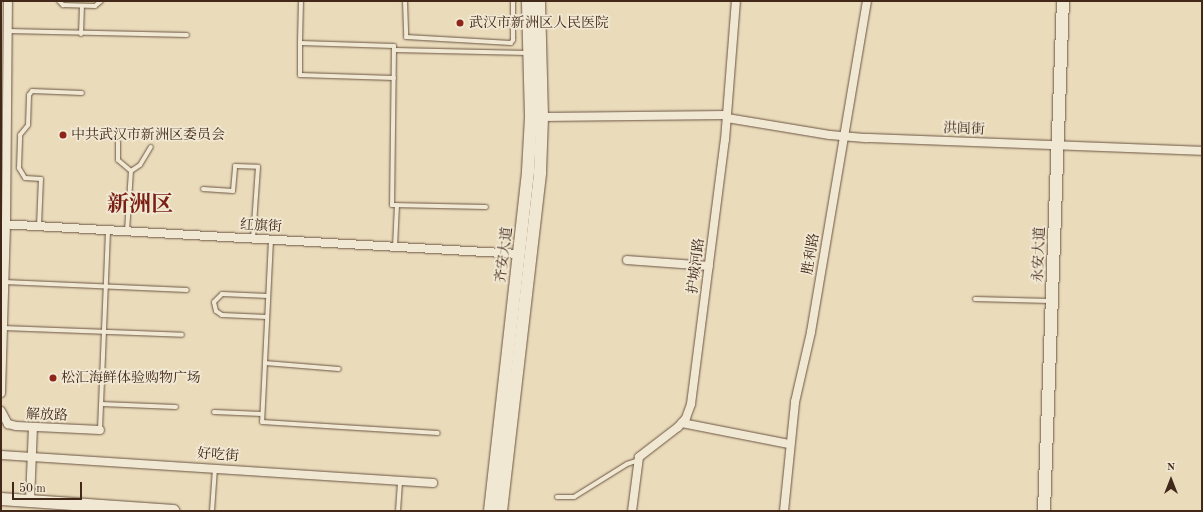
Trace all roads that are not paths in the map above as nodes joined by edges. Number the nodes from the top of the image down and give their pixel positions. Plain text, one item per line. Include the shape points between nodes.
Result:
1 (8, 1) edge
2 (59, 1) edge
3 (101, 1) edge
4 (301, 1) edge
5 (405, 1) edge
6 (512, 1) edge
7 (528, 1) edge
8 (539, 1) edge
9 (736, 1) edge
10 (867, 1) edge
11 (1063, 1) edge
12 (82, 6) junction
13 (81, 34) junction
14 (6, 35) edge
15 (187, 35) dead end
16 (300, 43) junction
17 (394, 50) junction
18 (535, 53) junction
19 (394, 78) junction
20 (82, 93) dead end
21 (727, 116) junction
22 (542, 117) junction
23 (845, 136) junction
24 (118, 142) dead end
25 (1058, 145) junction
26 (151, 146) dead end
27 (1202, 151) edge
28 (130, 171) junction
29 (203, 189) dead end
30 (397, 205) junction
31 (486, 207) dead end
32 (3, 224) edge
33 (38, 226) junction
34 (108, 230) junction
35 (127, 231) junction
36 (253, 239) junction
37 (271, 240) junction
38 (396, 247) junction
39 (519, 254) junction
40 (628, 260) dead end
41 (709, 266) junction
42 (4, 282) junction
43 (106, 286) junction
44 (187, 290) dead end
45 (268, 296) junction
46 (975, 299) dead end
47 (1052, 301) junction
48 (2, 317) edge
49 (267, 317) junction
50 (3, 328) junction
51 (104, 332) junction
52 (182, 335) dead end
53 (2, 349) edge
54 (265, 363) junction
55 (339, 369) dead end
56 (1, 382) edge
57 (1, 393) edge
58 (101, 404) junction
59 (176, 407) dead end
60 (1, 411) edge
61 (214, 412) dead end
62 (262, 414) junction
63 (682, 423) junction
64 (33, 427) junction
65 (100, 430) joint
66 (438, 433) dead end
67 (789, 444) junction
68 (1, 454) edge
69 (32, 456) junction
70 (636, 461) junction
71 (215, 467) junction
72 (400, 481) junction
73 (433, 483) dead end
74 (557, 497) dead end
75 (1, 499) edge
76 (30, 501) junction
77 (96, 508) edge
78 (174, 511) edge
79 (212, 511) edge
80 (398, 511) edge
81 (490, 511) edge
82 (501, 511) edge
83 (632, 511) edge
84 (784, 511) edge
85 (1044, 511) edge

1 - 14 street
2 - 12 lane via 63,5
3 - 12 lane via 95,6
4 - 16 lane
5 - 6 lane via 406,37 511,43
7 - 18 main road, 齐安大道
8 - 18 main road, 齐安大道
9 - 21 street, 护城河路
10 - 23 street, 胜利路
11 - 25 main road, 永安大道
12 - 13 lane
13 - 14 lane
13 - 15 lane
14 - 32 street
16 - 17 lane via 394,46
16 - 19 lane via 300,75
17 - 18 lane
17 - 19 lane
18 - 22 main road, 齐安大道
18 - 39 main road, 齐安大道 via 530,144
19 - 30 lane via 392,205
20 - 33 lane via 32,91 29,95 28,125 20,135 19,168 25,178 41,179
21 - 22 street, 洪闾街
21 - 23 street, 洪闾街
21 - 41 street, 护城河路
22 - 82 main road, 齐安大道 via 537,198
23 - 25 street, 洪闾街
23 - 67 street, 胜利路
24 - 28 lane via 118,160
25 - 27 street, 洪闾街
25 - 47 main road, 永安大道
26 - 28 lane via 140,164
28 - 35 lane
29 - 36 lane via 233,191 234,166 258,168
30 - 31 lane
30 - 38 lane
32 - 33 street, 红旗街
32 - 42 street
33 - 34 street, 红旗街
34 - 35 street, 红旗街
34 - 43 lane
35 - 36 street, 红旗街
36 - 37 street, 红旗街
37 - 38 street, 红旗街
37 - 45 lane
38 - 39 street, 红旗街
39 - 81 main road, 齐安大道
40 - 41 street
41 - 63 street, 护城河路 via 691,404
42 - 43 lane
42 - 48 street
43 - 44 lane
43 - 51 lane
45 - 49 lane
45 - 49 lane via 222,294 214,302 216,312 222,315
46 - 47 lane
47 - 85 main road, 永安大道
48 - 50 street
49 - 54 lane
50 - 51 lane
50 - 53 street
51 - 52 lane
51 - 58 lane
53 - 56 street
54 - 55 lane
54 - 62 lane
56 - 57 street
58 - 59 lane
58 - 65 lane
60 - 64 street, 解放路 via 8,424
61 - 62 lane
62 - 66 lane via 262,422
63 - 67 street
63 - 70 street, 护城河路
64 - 65 street, 解放路
64 - 69 street
67 - 84 street, 胜利路
68 - 69 street, 好吃街
69 - 71 street, 好吃街
69 - 76 street
70 - 74 lane via 574,497
70 - 83 street
71 - 72 street, 好吃街
71 - 79 lane
72 - 73 street, 好吃街
72 - 80 lane
75 - 76 main road
76 - 77 main road
77 - 78 main road

